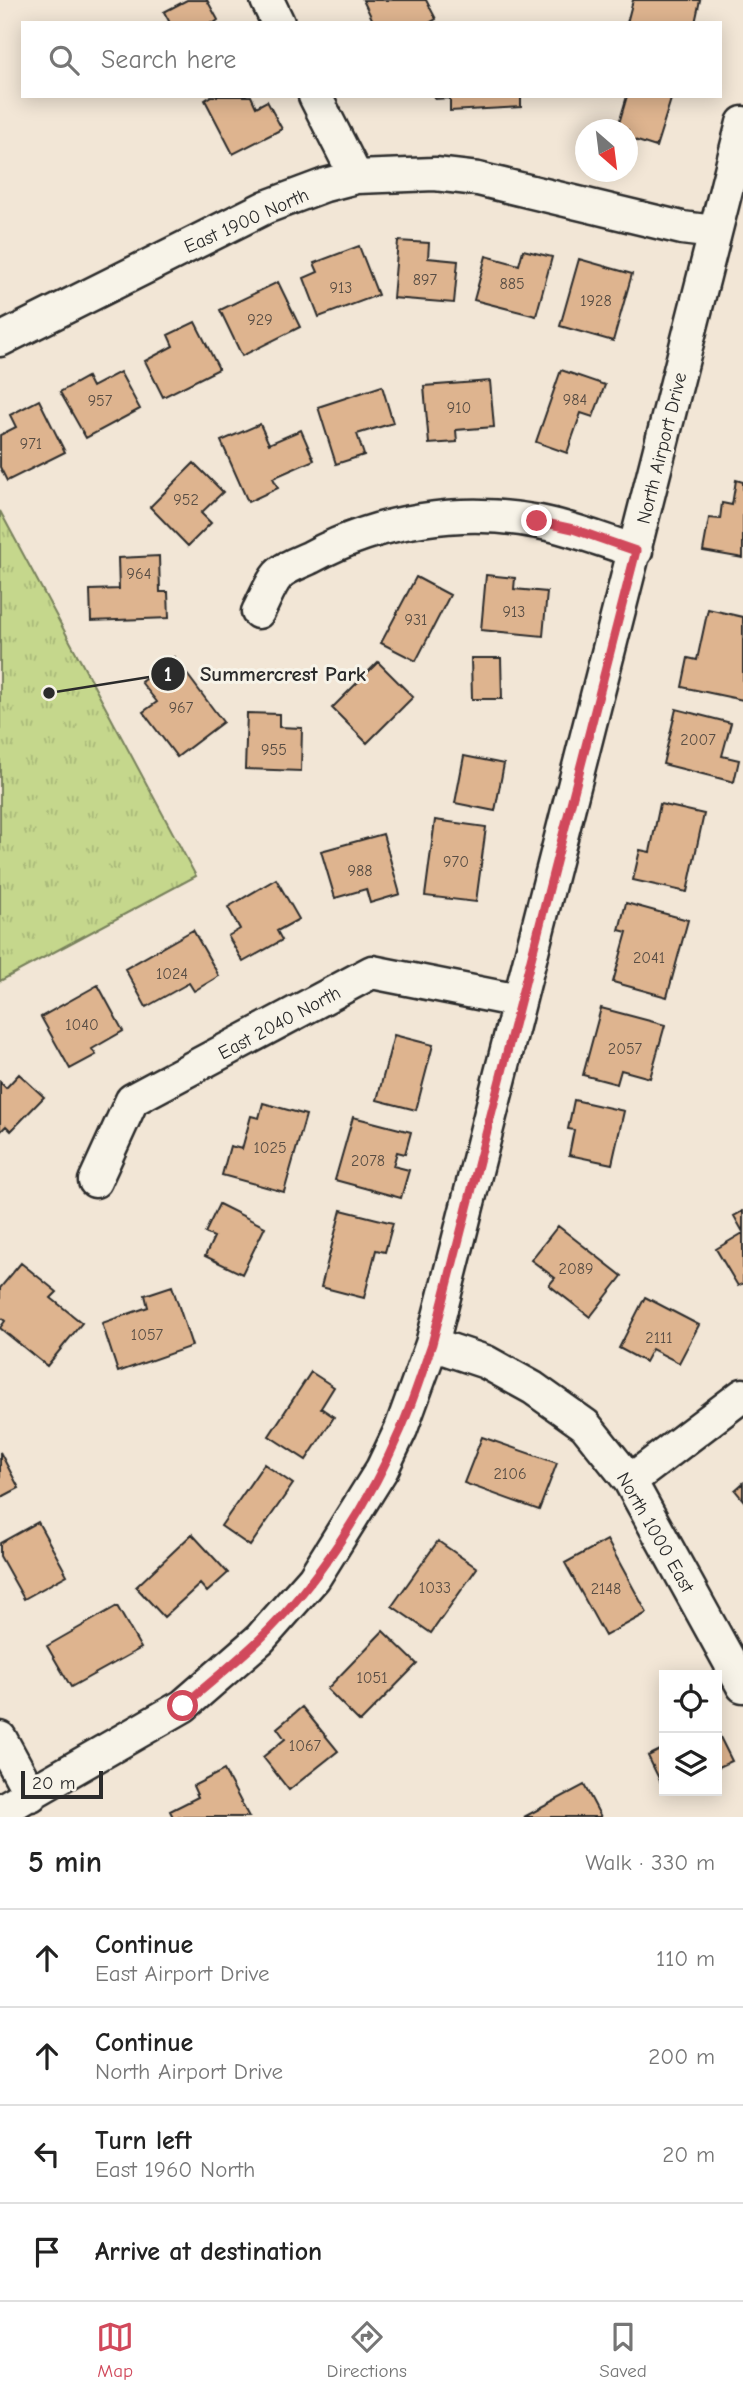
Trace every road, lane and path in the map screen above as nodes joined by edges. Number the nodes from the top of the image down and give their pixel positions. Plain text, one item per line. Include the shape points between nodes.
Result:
1 (267, 0) edge
2 (277, 21) edge
3 (316, 98) edge
4 (743, 123) edge
5 (356, 177) junction
6 (715, 232) junction
7 (0, 340) edge
8 (636, 551) junction
9 (258, 612) dead end
10 (519, 1001) junction
11 (95, 1181) dead end
12 (432, 1344) junction
13 (743, 1395) edge
14 (630, 1481) junction
15 (743, 1686) edge
16 (0, 1738) edge
17 (31, 1795) junction
18 (0, 1811) edge

1 - 2 street
3 - 5 street
4 - 6 street, North Airport Drive
5 - 6 street, East 1900 North via 425,174 478,178
5 - 7 street, East 1900 North via 265,207
6 - 8 street, North Airport Drive
8 - 9 street via 537,521 492,516 412,522 330,547 279,574
8 - 10 street, North Airport Drive
10 - 11 street, East 2040 North via 372,972 132,1100
10 - 12 street, North Airport Drive
12 - 14 street, North 1000 East via 486,1362 533,1388 585,1425
12 - 17 street, North Airport Drive via 401,1429 354,1518 314,1578 260,1639 183,1706
13 - 14 street
14 - 15 street, North 1000 East
16 - 17 street
17 - 18 street, North Airport Drive

